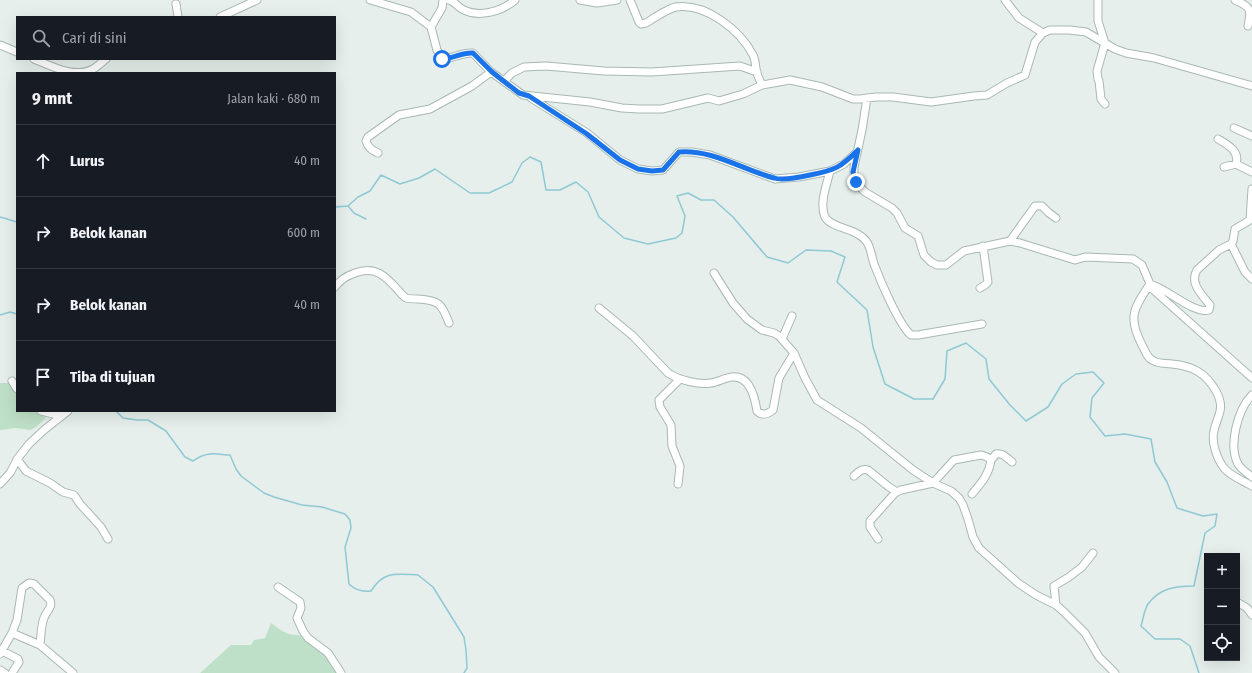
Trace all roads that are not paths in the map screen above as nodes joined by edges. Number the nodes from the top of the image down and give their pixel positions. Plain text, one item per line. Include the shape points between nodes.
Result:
1 (257, 0) edge
2 (370, 0) edge
3 (444, 0) edge
4 (449, 0) edge
5 (515, 0) edge
6 (580, 0) edge
7 (617, 0) edge
8 (630, 0) edge
9 (1005, 0) edge
10 (1098, 0) edge
11 (1235, 0) edge
12 (176, 4) dead end
13 (178, 16) edge
14 (222, 16) edge
15 (1248, 26) dead end
16 (431, 27) junction
17 (1043, 33) junction
18 (1105, 43) junction
19 (0, 45) edge
20 (16, 52) edge
21 (37, 60) edge
22 (105, 60) edge
23 (75, 72) edge
24 (86, 72) edge
25 (492, 72) junction
26 (757, 72) junction
27 (504, 81) junction
28 (762, 85) junction
29 (1252, 86) edge
30 (529, 96) junction
31 (866, 98) junction
32 (1105, 104) dead end
33 (1234, 128) dead end
34 (1252, 136) edge
35 (1218, 139) dead end
36 (858, 150) junction
37 (378, 153) dead end
38 (1236, 164) junction
39 (1224, 167) dead end
40 (830, 171) junction
41 (1252, 172) edge
42 (1252, 189) edge
43 (1056, 218) dead end
44 (1010, 241) junction
45 (1231, 244) junction
46 (983, 246) junction
47 (714, 273) dead end
48 (1252, 279) edge
49 (1150, 285) junction
50 (336, 286) edge
51 (980, 288) dead end
52 (599, 308) dead end
53 (792, 316) dead end
54 (448, 323) dead end
55 (982, 324) dead end
56 (782, 339) junction
57 (794, 352) junction
58 (1252, 378) edge
59 (680, 379) junction
60 (12, 381) dead end
61 (16, 388) edge
62 (1252, 395) edge
63 (45, 412) edge
64 (67, 412) edge
65 (61, 416) junction
66 (17, 459) junction
67 (990, 460) junction
68 (1012, 462) dead end
69 (8, 475) junction
70 (0, 476) edge
71 (854, 476) dead end
72 (1252, 477) edge
73 (933, 482) junction
74 (0, 484) edge
75 (678, 484) dead end
76 (1252, 486) edge
77 (897, 492) junction
78 (972, 494) dead end
79 (108, 539) dead end
80 (878, 539) dead end
81 (1093, 553) dead end
82 (278, 587) dead end
83 (1240, 604) edge
84 (1056, 605) junction
85 (1252, 614) edge
86 (12, 633) junction
87 (40, 645) junction
88 (1, 651) edge
89 (0, 670) edge
90 (6, 673) edge
91 (12, 673) edge
92 (73, 673) edge
93 (341, 673) edge
94 (1115, 673) edge

1 - 14 street
2 - 16 street via 411,12
3 - 16 street
4 - 5 street via 470,13 477,14 498,10
6 - 7 street via 597,3
8 - 26 street via 641,24 677,7 699,8 711,14 733,30 748,48 756,62
9 - 17 street via 1019,18
10 - 18 street via 1098,21
11 - 15 street via 1248,8
12 - 13 street
16 - 25 street via 442,59 473,53
17 - 18 street via 1050,30 1079,31
17 - 31 street via 1036,42 1025,75 989,95 928,102 893,97
18 - 29 street via 1126,54 1154,58
18 - 32 street via 1097,71 1101,99
19 - 20 street
21 - 23 street
22 - 24 street
25 - 27 street
25 - 37 street via 430,109 399,115 390,121 366,141 367,145
26 - 27 street via 740,66 652,72 529,66 512,73
26 - 28 street
27 - 30 street via 519,93
28 - 30 street via 733,98 719,101 708,98 655,110
28 - 31 street via 793,80 819,86 849,98
30 - 40 street via 587,134 620,160 638,169 663,170 679,152 685,152 710,156 775,179
31 - 36 street
33 - 34 street
35 - 38 street via 1236,154
36 - 40 street via 844,164
36 - 46 street via 854,179 870,195 894,210 905,228 918,236 923,254 931,262 946,265 964,251
38 - 39 street
38 - 41 street
40 - 55 street via 823,197 825,216 830,223 849,229 868,243 874,264 898,318 908,332 911,335
42 - 45 street via 1251,220 1235,228
43 - 44 street via 1042,206 1036,206
44 - 46 street
44 - 49 street via 1075,260 1085,256 1133,258 1142,265
45 - 48 street via 1245,272
45 - 49 street via 1214,255 1194,274 1195,285 1210,306 1208,310 1195,309 1161,288
46 - 51 street via 988,282
47 - 56 street via 733,303 747,319 762,330 774,332
49 - 58 street
49 - 76 street via 1133,316 1138,339 1151,360 1194,368 1210,383 1216,391 1221,408 1213,434 1219,461 1225,469
50 - 54 street via 343,278 373,270 379,272 405,297 439,303
52 - 59 street via 633,336 668,373
53 - 56 street
56 - 57 street
57 - 59 street via 779,378 774,408 767,414 758,412 752,391 740,378 732,377 709,383
57 - 73 street via 804,378 819,402 861,428 913,470
59 - 75 street via 659,400 660,408 671,425 672,446 680,466
60 - 61 street
62 - 72 street via 1240,414 1234,441 1239,465
63 - 65 street
64 - 65 street
65 - 66 street via 29,444
66 - 69 street
66 - 79 street via 26,471 74,496
67 - 68 street via 995,454 999,454
67 - 73 street via 981,455 956,459
67 - 78 street via 988,473
69 - 70 street
69 - 74 street
71 - 77 street via 864,469 868,470
73 - 77 street
73 - 84 street via 959,498 979,548 1018,583 1036,596
77 - 80 street via 870,521 870,527
81 - 84 street via 1069,577 1054,586
82 - 93 street via 300,602 301,608 297,618 303,631 328,654
83 - 85 street
84 - 94 street via 1085,633 1099,657
86 - 87 street
86 - 87 street via 17,620 22,588 29,583 34,584 51,603 44,617
86 - 88 street
87 - 92 street
88 - 91 street via 18,659 19,662
89 - 90 street

